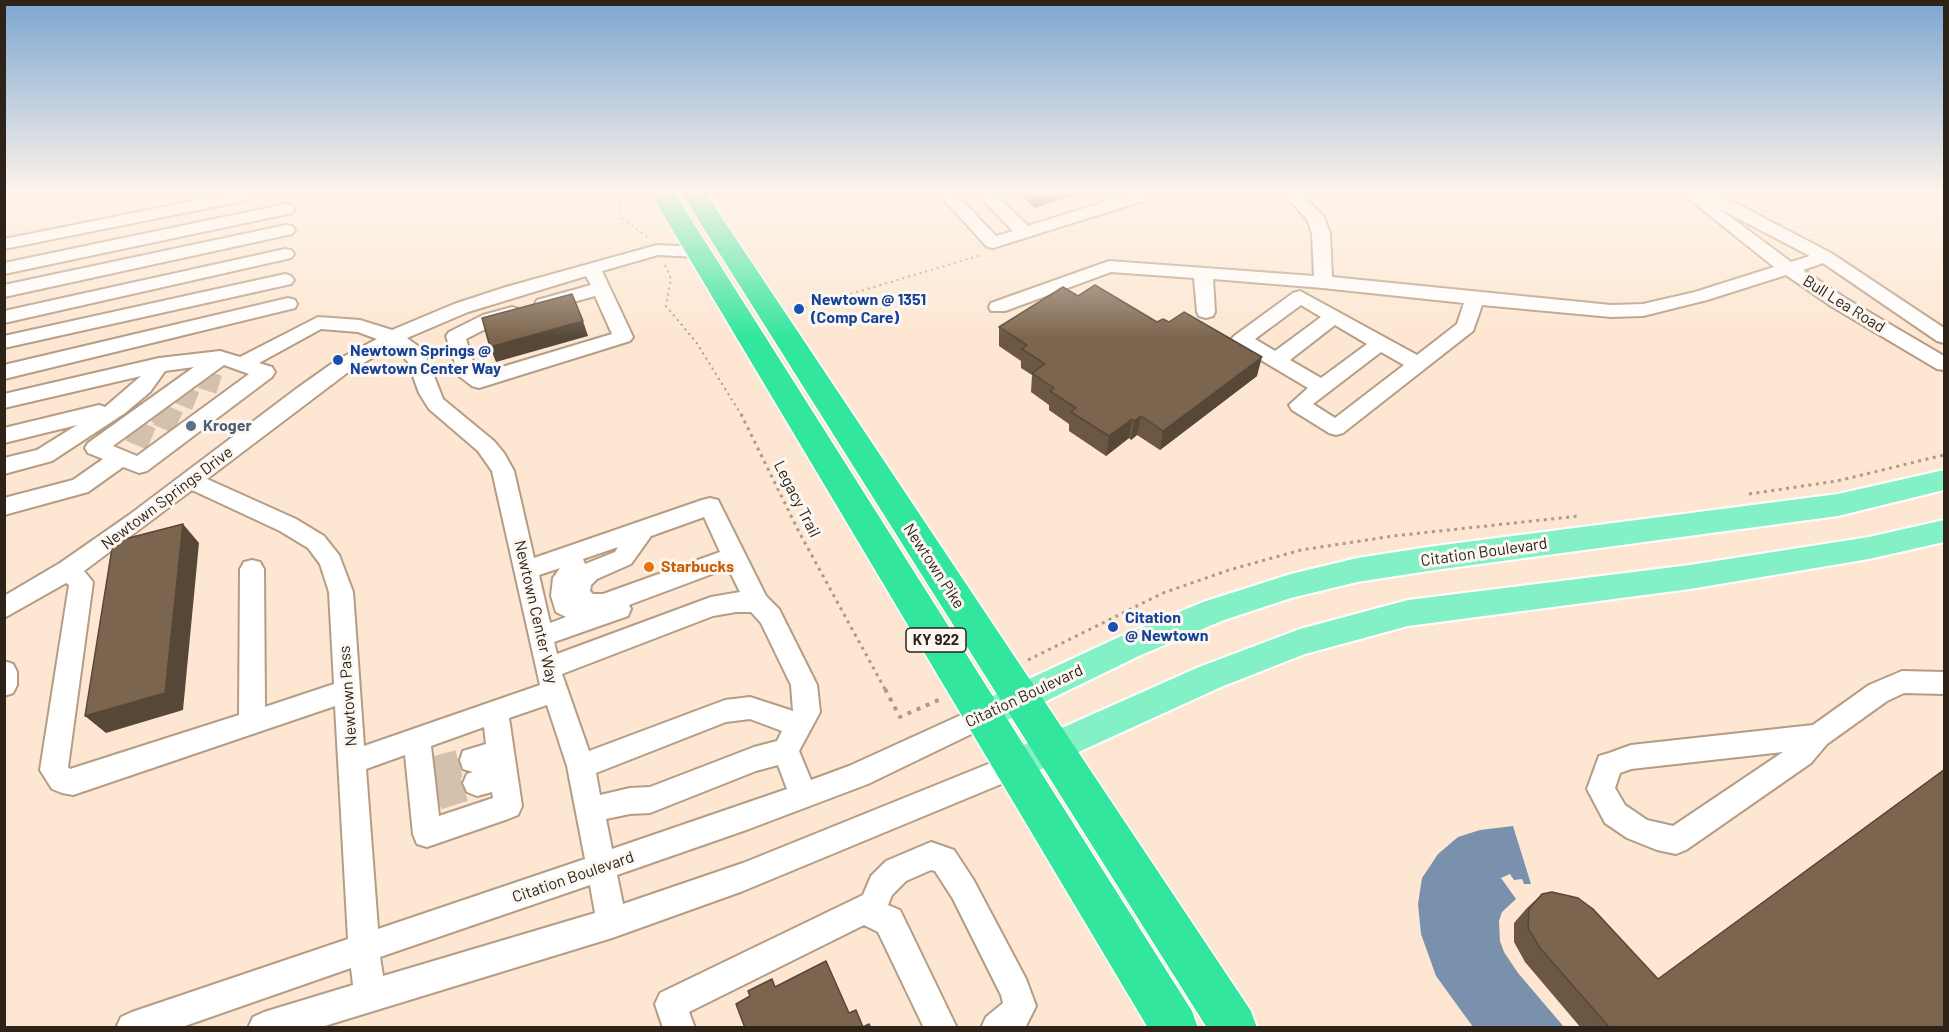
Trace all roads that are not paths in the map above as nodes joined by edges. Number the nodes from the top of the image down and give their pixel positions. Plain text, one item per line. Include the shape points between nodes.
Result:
1 (115, 242) edge
2 (230, 242) edge
3 (285, 242) edge
4 (685, 242) edge
5 (685, 242) edge
6 (692, 242) edge
7 (725, 242) edge
8 (1321, 242) edge
9 (1754, 242) edge
10 (1798, 242) edge
11 (658, 251) junction
12 (285, 254) junction
13 (1825, 257) junction
14 (592, 268) junction
15 (1788, 268) junction
16 (4, 269) edge
17 (1203, 274) junction
18 (285, 280) junction
19 (1323, 282) junction
20 (602, 288) junction
21 (1299, 289) junction
22 (4, 291) edge
23 (1475, 298) junction
24 (288, 303) junction
25 (998, 307) dead end
26 (1206, 312) dead end
27 (4, 317) edge
28 (1334, 317) junction
29 (318, 323) junction
30 (1944, 337) edge
31 (395, 338) junction
32 (4, 342) edge
33 (1380, 343) junction
34 (221, 357) junction
35 (1276, 360) junction
36 (242, 364) junction
37 (1417, 364) junction
38 (1944, 364) edge
39 (159, 365) junction
40 (4, 372) edge
41 (1322, 387) junction
42 (4, 401) edge
43 (118, 408) junction
44 (4, 436) edge
45 (119, 459) junction
46 (4, 466) edge
47 (1944, 480) edge
48 (192, 481) junction
49 (4, 507) edge
50 (643, 529) junction
51 (1944, 531) edge
52 (591, 547) junction
53 (737, 562) junction
54 (252, 569) dead end
55 (68, 570) junction
56 (526, 570) junction
57 (757, 603) junction
58 (4, 608) edge
59 (602, 615) junction
60 (541, 636) junction
61 (4, 672) edge
62 (552, 679) junction
63 (1944, 683) edge
64 (4, 686) edge
65 (348, 691) junction
66 (1019, 698) junction
67 (495, 712) junction
68 (983, 716) junction
69 (252, 723) junction
70 (799, 725) junction
71 (1818, 736) junction
72 (417, 739) junction
73 (1052, 748) junction
74 (786, 751) junction
75 (352, 762) junction
76 (503, 764) junction
77 (581, 766) junction
78 (1013, 766) junction
79 (475, 772) tunnel mouth
80 (803, 796) junction
81 (589, 810) junction
82 (600, 868) junction
83 (871, 912) junction
84 (612, 923) junction
85 (364, 950) junction
86 (370, 994) junction
87 (132, 1028) edge
88 (264, 1028) edge
89 (679, 1028) edge
90 (940, 1028) edge
91 (997, 1028) edge
92 (1175, 1028) edge
93 (1234, 1028) edge

1 - 16 street
2 - 22 street
3 - 12 street
4 - 11 street, Newtown Springs Drive
5 - 11 street, Newtown Springs Drive
6 - 68 highway, KY 922
7 - 66 highway, Newtown Pike / KY 922
8 - 19 street
9 - 15 street, Bull Lea Road
10 - 13 street, Bull Lea Road
11 - 14 street, Newtown Springs Drive
12 - 18 street
12 - 27 street
13 - 15 street
13 - 30 street, Bull Lea Road
14 - 20 street
14 - 31 street, Newtown Springs Drive via 461,308
15 - 23 street via 1643,310 1611,311
15 - 38 street, Bull Lea Road
17 - 21 street
17 - 25 street via 1109,266
17 - 26 street
18 - 24 street
18 - 32 street
19 - 21 street
19 - 23 street
20 - 20 street via 623,337 479,381 466,371 456,336 490,319
21 - 28 street
21 - 35 street via 1241,340
23 - 37 street via 1466,327
24 - 29 street via 292,315
24 - 40 street
28 - 33 street
28 - 35 street
29 - 31 street via 360,326
29 - 36 street
31 - 48 street, Newtown Springs Drive via 344,365
31 - 56 street, Newtown Center Way via 418,361 436,404 496,458 503,471
33 - 37 street
33 - 41 street
34 - 36 street
34 - 39 street
34 - 45 street via 128,429 96,448
35 - 41 street
36 - 45 street via 265,372 232,390 184,425 139,465
37 - 41 street via 1336,428 1299,405
39 - 42 street
39 - 43 street via 143,387
43 - 44 street
43 - 46 street via 44,456
45 - 49 street via 80,486
47 - 66 main road, Citation Boulevard via 1838,505 1446,557 1291,586 1214,610
48 - 55 street, Newtown Springs Drive
48 - 65 street, Newtown Pass via 288,525 316,542 331,561 341,592
50 - 52 street
50 - 53 street via 710,506
50 - 53 street via 623,558 589,572 582,579 579,595 587,603 604,604
51 - 73 main road via 1869,548 1690,578 1408,613 1280,650
52 - 56 street
52 - 59 street via 566,578 563,596 565,605 574,610
53 - 57 street
53 - 59 street
54 - 69 street
55 - 58 street, Newtown Springs Drive
55 - 69 street via 81,582 54,770 62,780 73,782
56 - 60 street, Newtown Center Way
57 - 62 street via 711,607
57 - 70 street via 770,616 804,685 807,712
59 - 60 street
60 - 62 street, Newtown Center Way
61 - 64 street
62 - 67 street
62 - 77 street, Newtown Center Way
63 - 71 street via 1902,682 1878,693
65 - 69 street
65 - 75 street, Newtown Pass
66 - 68 main road, Citation Boulevard
66 - 73 highway, Newtown Pike / KY 922
67 - 72 street
67 - 76 street
68 - 78 highway, KY 922
68 - 80 street, Citation Boulevard via 858,775
70 - 74 street
70 - 77 street via 750,708 724,711
71 - 71 street via 1802,754 1676,840 1637,829 1615,814 1601,789 1609,765 1631,757
72 - 75 street
72 - 76 street via 428,785 427,834 508,806
73 - 78 main road
73 - 93 highway, Newtown Pike / KY 922
74 - 80 street
74 - 81 street via 754,759 650,801
75 - 85 street, Newtown Pass
76 - 79 street
77 - 81 street, Newtown Center Way
78 - 84 street via 743,877
78 - 92 highway, KY 922
80 - 82 street, Citation Boulevard
81 - 82 street, Newtown Center Way
82 - 84 street, Newtown Center Way
82 - 85 street, Citation Boulevard
83 - 89 street via 864,909 670,1004
83 - 90 street via 889,921
83 - 91 street via 881,886 896,871 931,856 944,860 1015,990 1020,1006 1013,1017
84 - 86 street
85 - 86 street, Newtown Pass
85 - 87 street, Citation Boulevard
86 - 88 street

